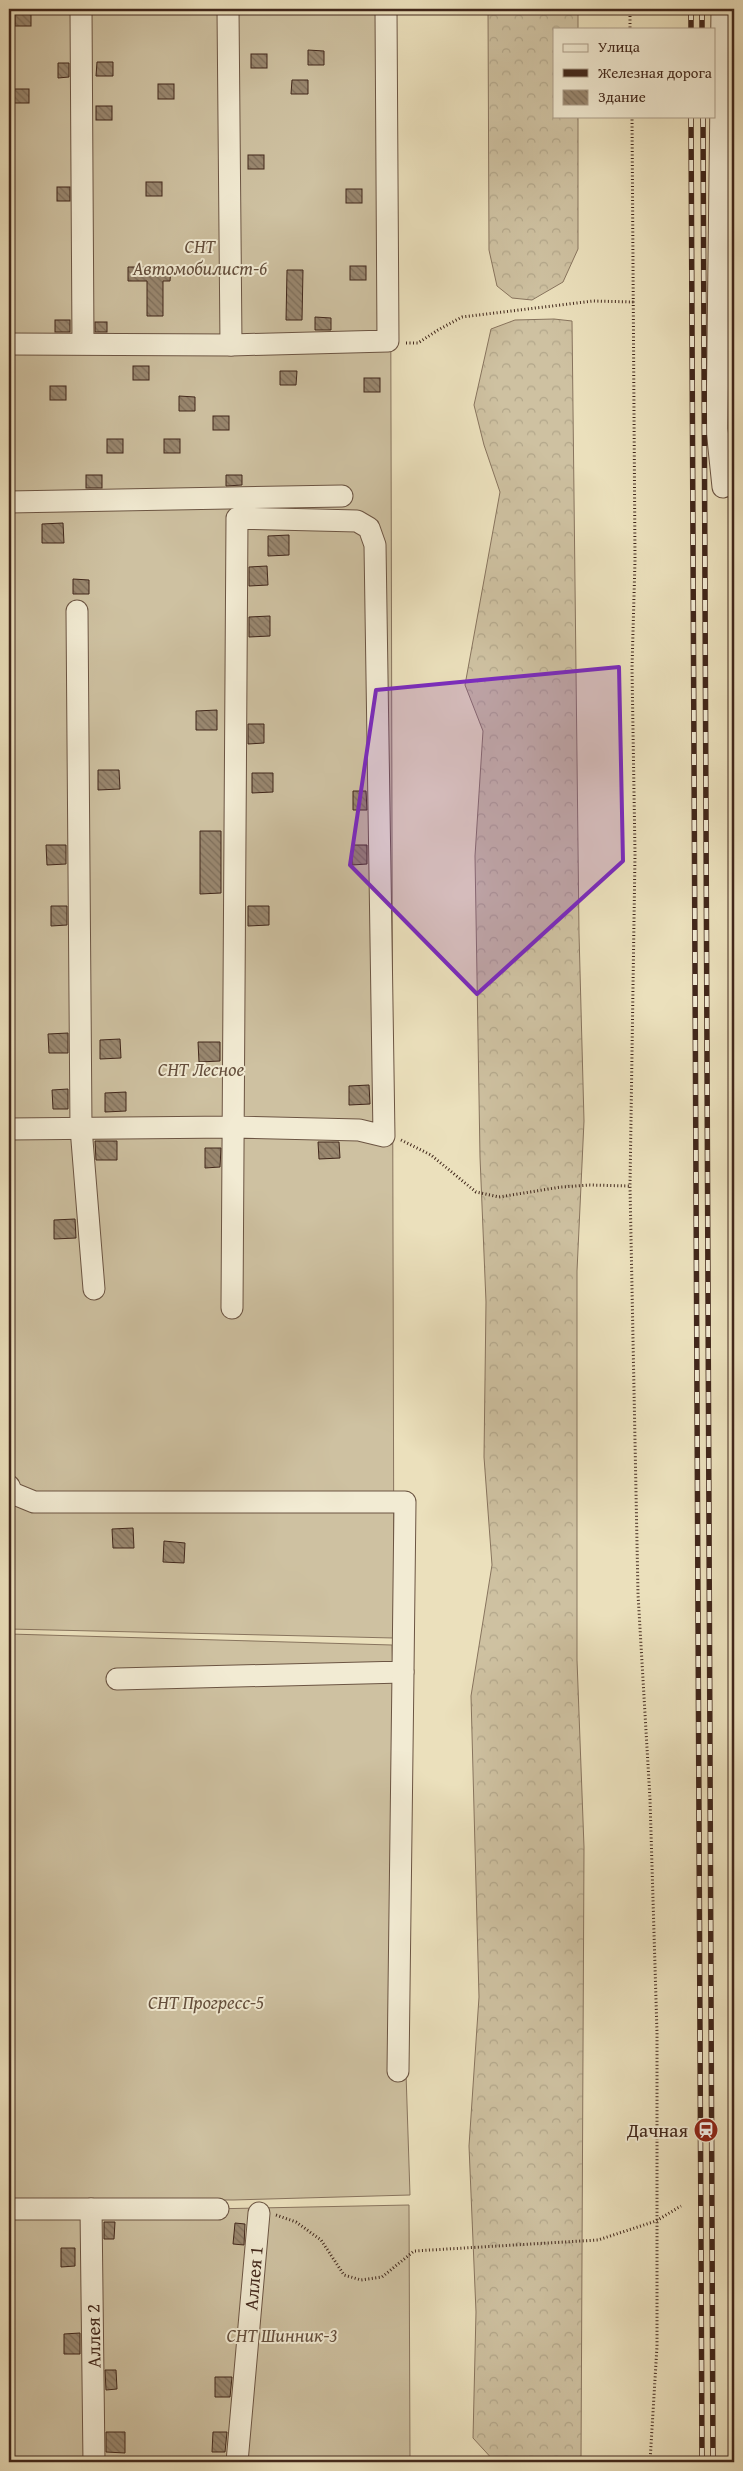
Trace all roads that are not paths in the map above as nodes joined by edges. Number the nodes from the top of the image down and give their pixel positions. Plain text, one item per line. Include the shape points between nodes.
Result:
1 (81, 9) edge
2 (228, 9) edge
3 (386, 9) edge
4 (722, 9) edge
5 (83, 343) junction
6 (9, 344) edge
7 (231, 345) junction
8 (723, 487) dead end
9 (342, 496) dead end
10 (9, 502) edge
11 (77, 610) dead end
12 (233, 1127) junction
13 (9, 1128) edge
14 (81, 1128) junction
15 (94, 1289) dead end
16 (232, 1308) dead end
17 (9, 1486) edge
18 (403, 1672) junction
19 (117, 1678) dead end
20 (398, 2071) dead end
21 (218, 2208) dead end
22 (9, 2209) edge
23 (92, 2209) junction
24 (259, 2213) road end
25 (94, 2462) edge
26 (237, 2462) edge

1 - 5 street
2 - 7 street
3 - 7 street via 388,341
4 - 8 street via 717,429
5 - 6 street
5 - 7 street
9 - 10 street
11 - 14 street
12 - 12 street via 359,1130 384,1136 375,545 370,528 357,521 237,518
12 - 14 street
12 - 16 street
13 - 14 street
14 - 15 street
17 - 18 street via 12,1493 34,1502 405,1502
18 - 19 street
18 - 20 street
21 - 23 street
22 - 23 street
23 - 25 street, Аллея 2
24 - 26 street, Аллея 1

